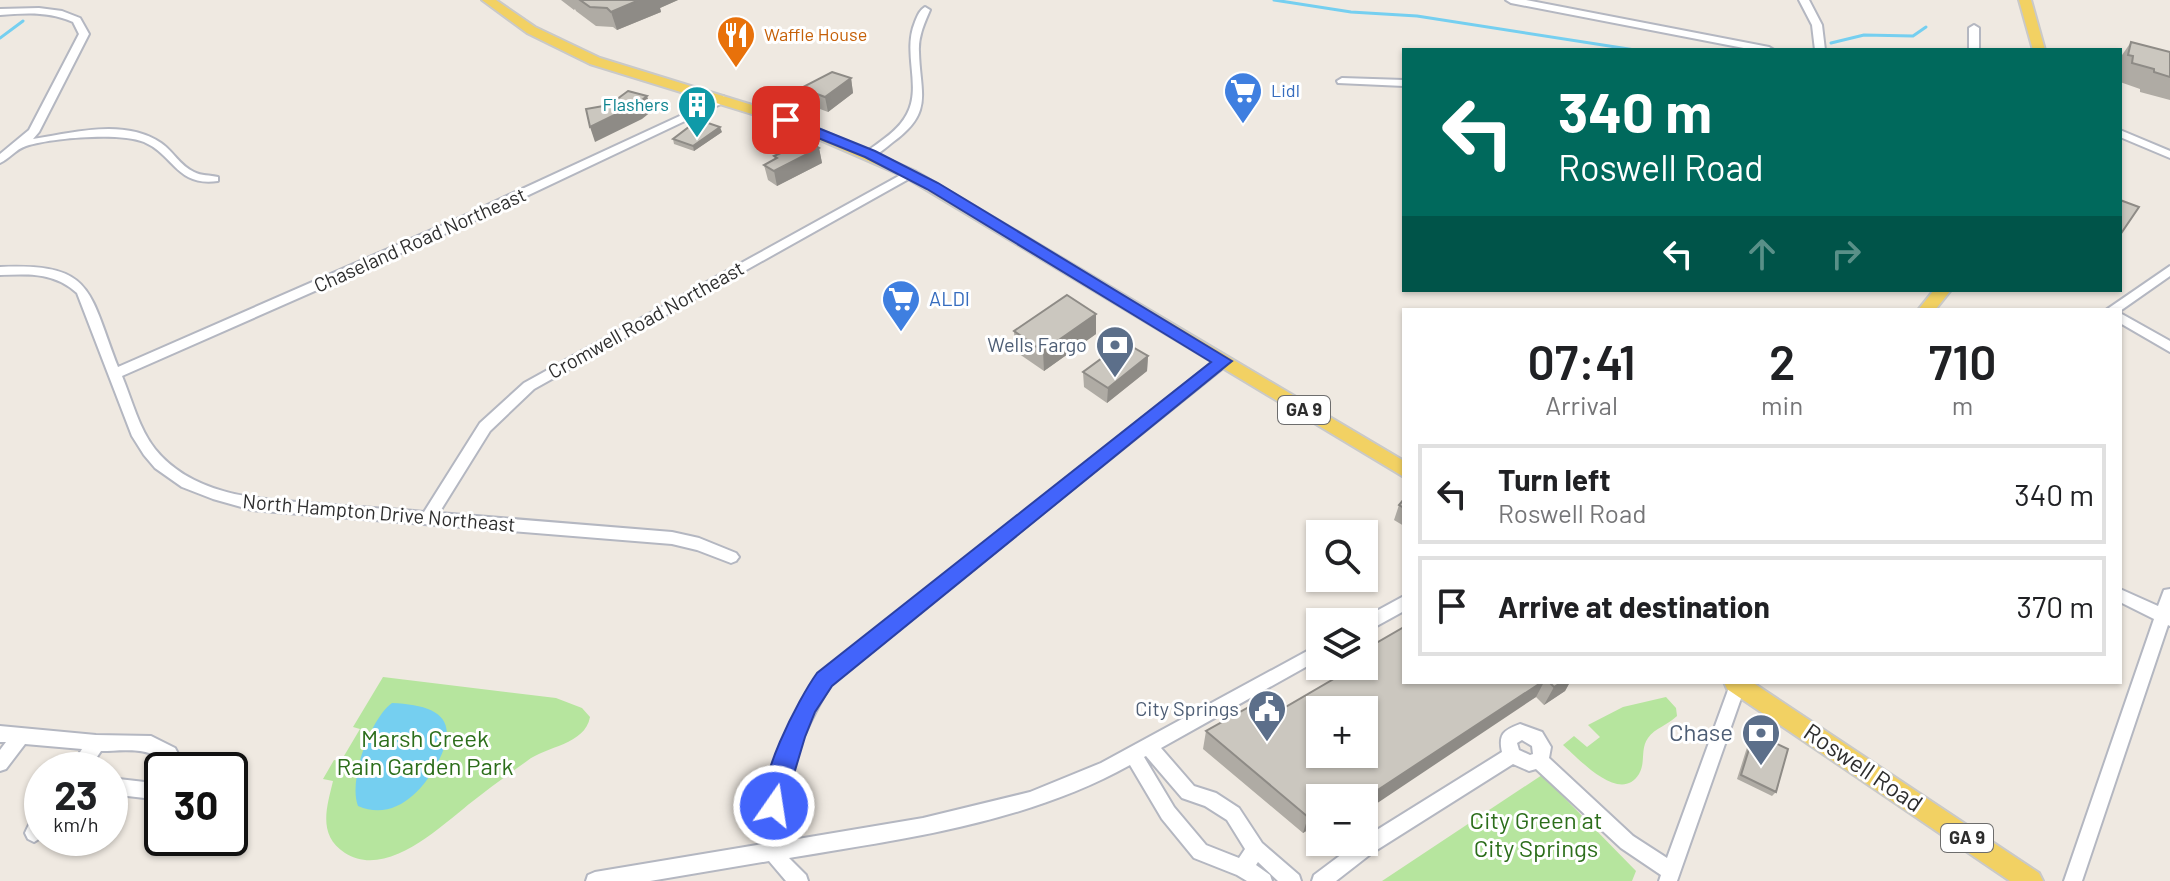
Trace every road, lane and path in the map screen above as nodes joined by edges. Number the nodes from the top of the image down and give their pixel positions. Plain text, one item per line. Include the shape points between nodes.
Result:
1 (488, 0) edge
2 (1511, 0) edge
3 (1804, 0) edge
4 (2025, 0) edge
5 (925, 10) dead end
6 (0, 12) edge
7 (1974, 28) dead end
8 (1759, 48) edge
9 (1820, 48) edge
10 (1974, 48) edge
11 (2038, 48) edge
12 (1342, 81) dead end
13 (1402, 83) edge
14 (723, 99) junction
15 (2122, 134) edge
16 (24, 143) junction
17 (870, 154) junction
18 (2170, 155) edge
19 (0, 160) edge
20 (910, 174) junction
21 (214, 179) dead end
22 (2170, 270) edge
23 (0, 271) edge
24 (1941, 292) edge
25 (1928, 308) edge
26 (2115, 308) edge
27 (2122, 318) edge
28 (2170, 347) edge
29 (1223, 361) junction
30 (114, 374) junction
31 (1402, 469) edge
32 (428, 519) junction
33 (731, 557) dead end
34 (2170, 595) edge
35 (2122, 596) edge
36 (1402, 604) edge
37 (1378, 618) edge
38 (2166, 618) edge
39 (1306, 659) edge
40 (1737, 684) edge
41 (1738, 684) edge
42 (0, 734) edge
43 (21, 736) junction
44 (96, 743) junction
45 (1141, 751) junction
46 (90, 752) edge
47 (165, 752) edge
48 (1512, 755) junction
49 (1539, 760) junction
50 (0, 763) edge
51 (1188, 792) junction
52 (1168, 813) junction
53 (1256, 849) junction
54 (773, 852) junction
55 (1243, 868) junction
56 (1669, 876) edge
57 (595, 881) edge
58 (799, 881) edge
59 (1263, 881) edge
60 (1292, 881) edge
61 (1321, 881) edge
62 (2031, 881) edge
63 (2073, 881) edge

1 - 14 main road, GA 9 via 577,54
2 - 8 street
3 - 9 street via 1817,25
4 - 11 main road
5 - 17 street via 912,41 918,106 898,134
6 - 16 street via 58,12 84,29 44,117
7 - 10 street
12 - 13 street
14 - 17 main road, GA 9
14 - 30 street, Chaseland Road Northeast via 458,224
15 - 18 street
16 - 19 street
16 - 21 street via 133,136 156,144 188,176
17 - 20 main road, GA 9
20 - 29 main road, GA 9
20 - 32 street, Cromwell Road Northeast via 529,386 485,427
22 - 26 street
23 - 30 street, North Hampton Drive Northeast via 37,270 72,279 82,291
24 - 25 main road
27 - 28 street
29 - 31 main road, GA 9
29 - 54 street via 825,679 806,707 777,786
30 - 32 street, North Hampton Drive Northeast via 147,450 167,472 192,487 252,504
32 - 33 street, North Hampton Drive Northeast via 672,538
34 - 38 street
35 - 38 street
36 - 37 street
38 - 63 street
39 - 45 street
40 - 56 street
41 - 62 main road, Roswell Road / GA 9
42 - 43 street
43 - 44 street
43 - 50 street
44 - 46 street
44 - 47 street via 151,744
45 - 51 street
45 - 52 street
45 - 54 street via 1091,777 976,816
48 - 49 street via 1529,763
48 - 49 street via 1510,736 1525,732 1543,747
48 - 61 street
49 - 56 street
51 - 52 street
51 - 53 street via 1233,814
52 - 55 street via 1200,852
53 - 55 street
53 - 60 street
54 - 57 street
54 - 58 street
55 - 59 street

